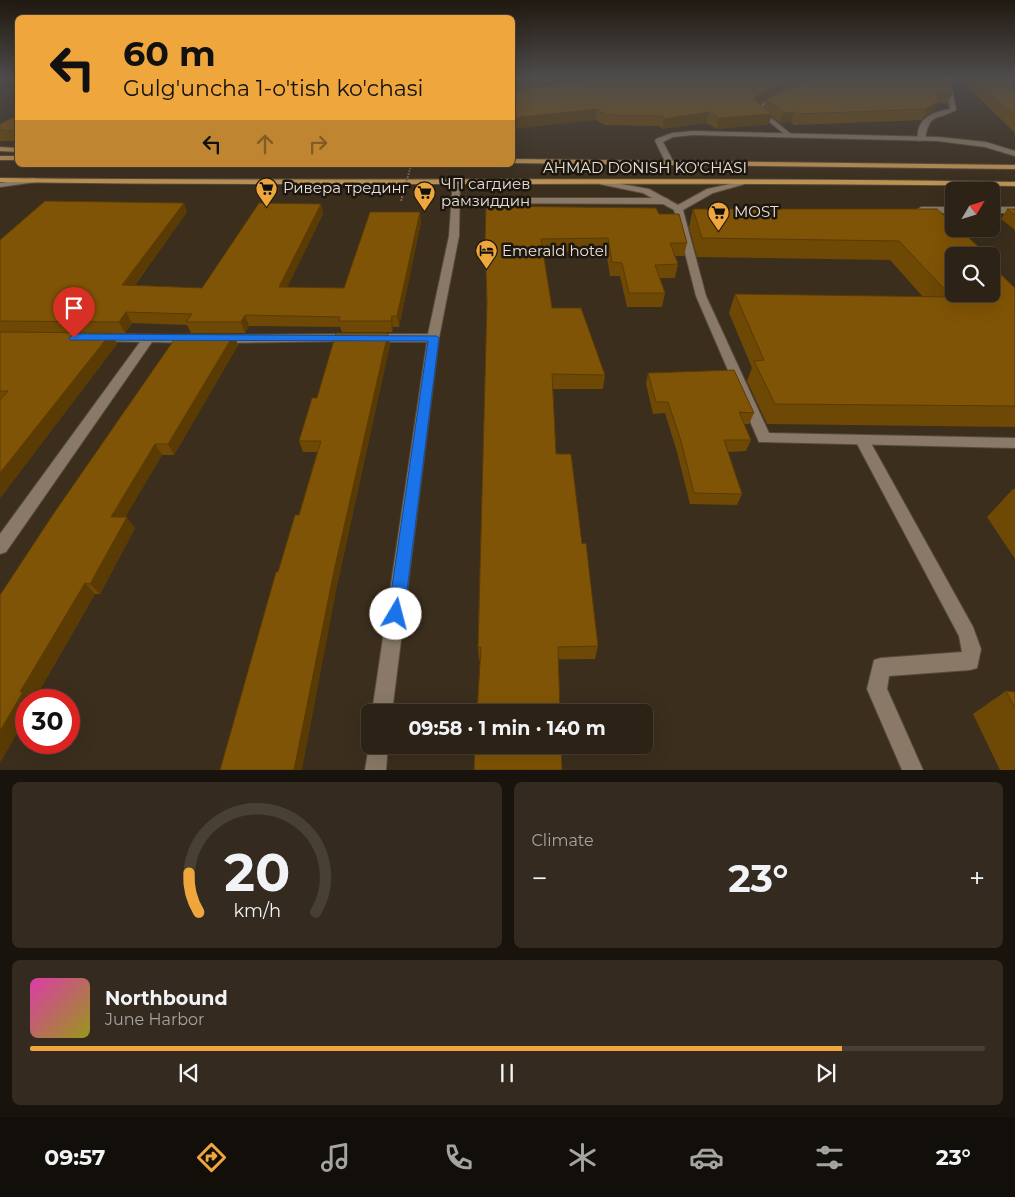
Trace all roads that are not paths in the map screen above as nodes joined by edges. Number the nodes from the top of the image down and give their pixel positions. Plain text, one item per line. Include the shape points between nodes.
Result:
1 (761, 113) edge
2 (941, 113) edge
3 (789, 135) junction
4 (921, 139) junction
5 (0, 149) edge
6 (15, 150) edge
7 (1015, 154) edge
8 (0, 158) edge
9 (15, 158) edge
10 (515, 161) edge
11 (670, 163) junction
12 (1015, 167) edge
13 (34, 180) joint
14 (1, 181) edge
15 (456, 182) junction
16 (602, 182) junction
17 (748, 182) junction
18 (1015, 184) edge
19 (455, 201) junction
20 (666, 201) junction
21 (678, 210) junction
22 (698, 210) edge
23 (914, 210) edge
24 (945, 210) edge
25 (1000, 210) edge
26 (1015, 210) edge
27 (89, 338) edge
28 (434, 338) junction
29 (148, 339) junction
30 (862, 440) junction
31 (1015, 443) edge
32 (0, 547) edge
33 (383, 704) edge
34 (377, 754) edge
35 (374, 770) edge
36 (913, 770) edge

1 - 3 street
2 - 4 street via 929,116
3 - 4 street
3 - 11 street via 693,133 668,136 659,141
4 - 7 street via 969,142
5 - 6 main road
8 - 9 main road
10 - 11 main road, AHMAD DONISH KO'CHASI
11 - 12 main road, AHMAD DONISH KO'CHASI
13 - 14 street
13 - 15 main road, AHMAD DONISH KO'CHASI
15 - 16 main road, AHMAD DONISH KO'CHASI
15 - 19 street
16 - 17 main road, AHMAD DONISH KO'CHASI
16 - 20 street via 646,191
17 - 18 main road, AHMAD DONISH KO'CHASI
17 - 21 street via 710,191
19 - 20 street
19 - 28 street via 454,236
20 - 21 street
21 - 22 street
21 - 30 street via 701,296 764,438
23 - 24 street
25 - 26 street
27 - 29 street
28 - 29 street
28 - 33 street
29 - 32 street
30 - 31 street
30 - 36 street via 967,633 972,649 970,661 881,667 877,689
34 - 35 street

